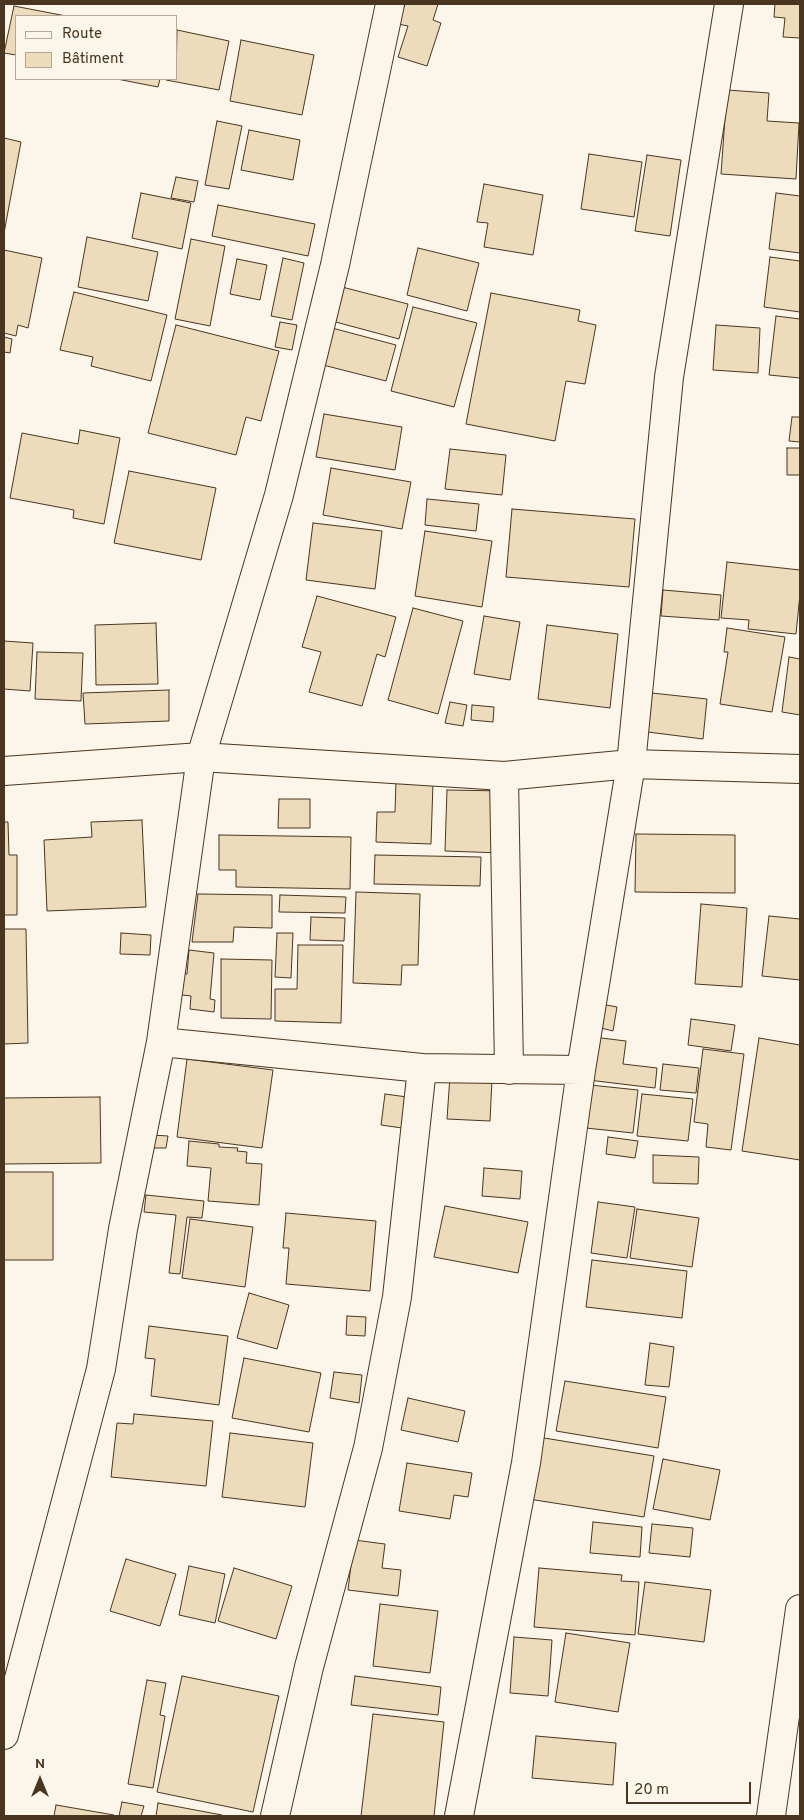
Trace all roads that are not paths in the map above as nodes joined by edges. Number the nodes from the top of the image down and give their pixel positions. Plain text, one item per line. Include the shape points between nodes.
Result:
1 (390, 4) edge
2 (729, 4) edge
3 (201, 757) junction
4 (631, 764) junction
5 (800, 769) edge
6 (4, 771) edge
7 (504, 776) junction
8 (161, 1042) junction
9 (422, 1068) junction
10 (509, 1070) junction
11 (581, 1070) junction
12 (800, 1609) edge
13 (4, 1735) edge
14 (275, 1816) edge
15 (459, 1816) edge
16 (771, 1816) edge

1 - 3 street via 335,265 279,495
2 - 4 street via 669,377
3 - 6 street
3 - 7 street
3 - 8 street
4 - 5 street
4 - 7 street
4 - 11 street
7 - 10 street
8 - 9 street
8 - 13 street via 124,1228 101,1370
9 - 10 street
9 - 14 street via 397,1297 368,1448 309,1667
10 - 11 street
11 - 15 street via 526,1463
12 - 16 street

